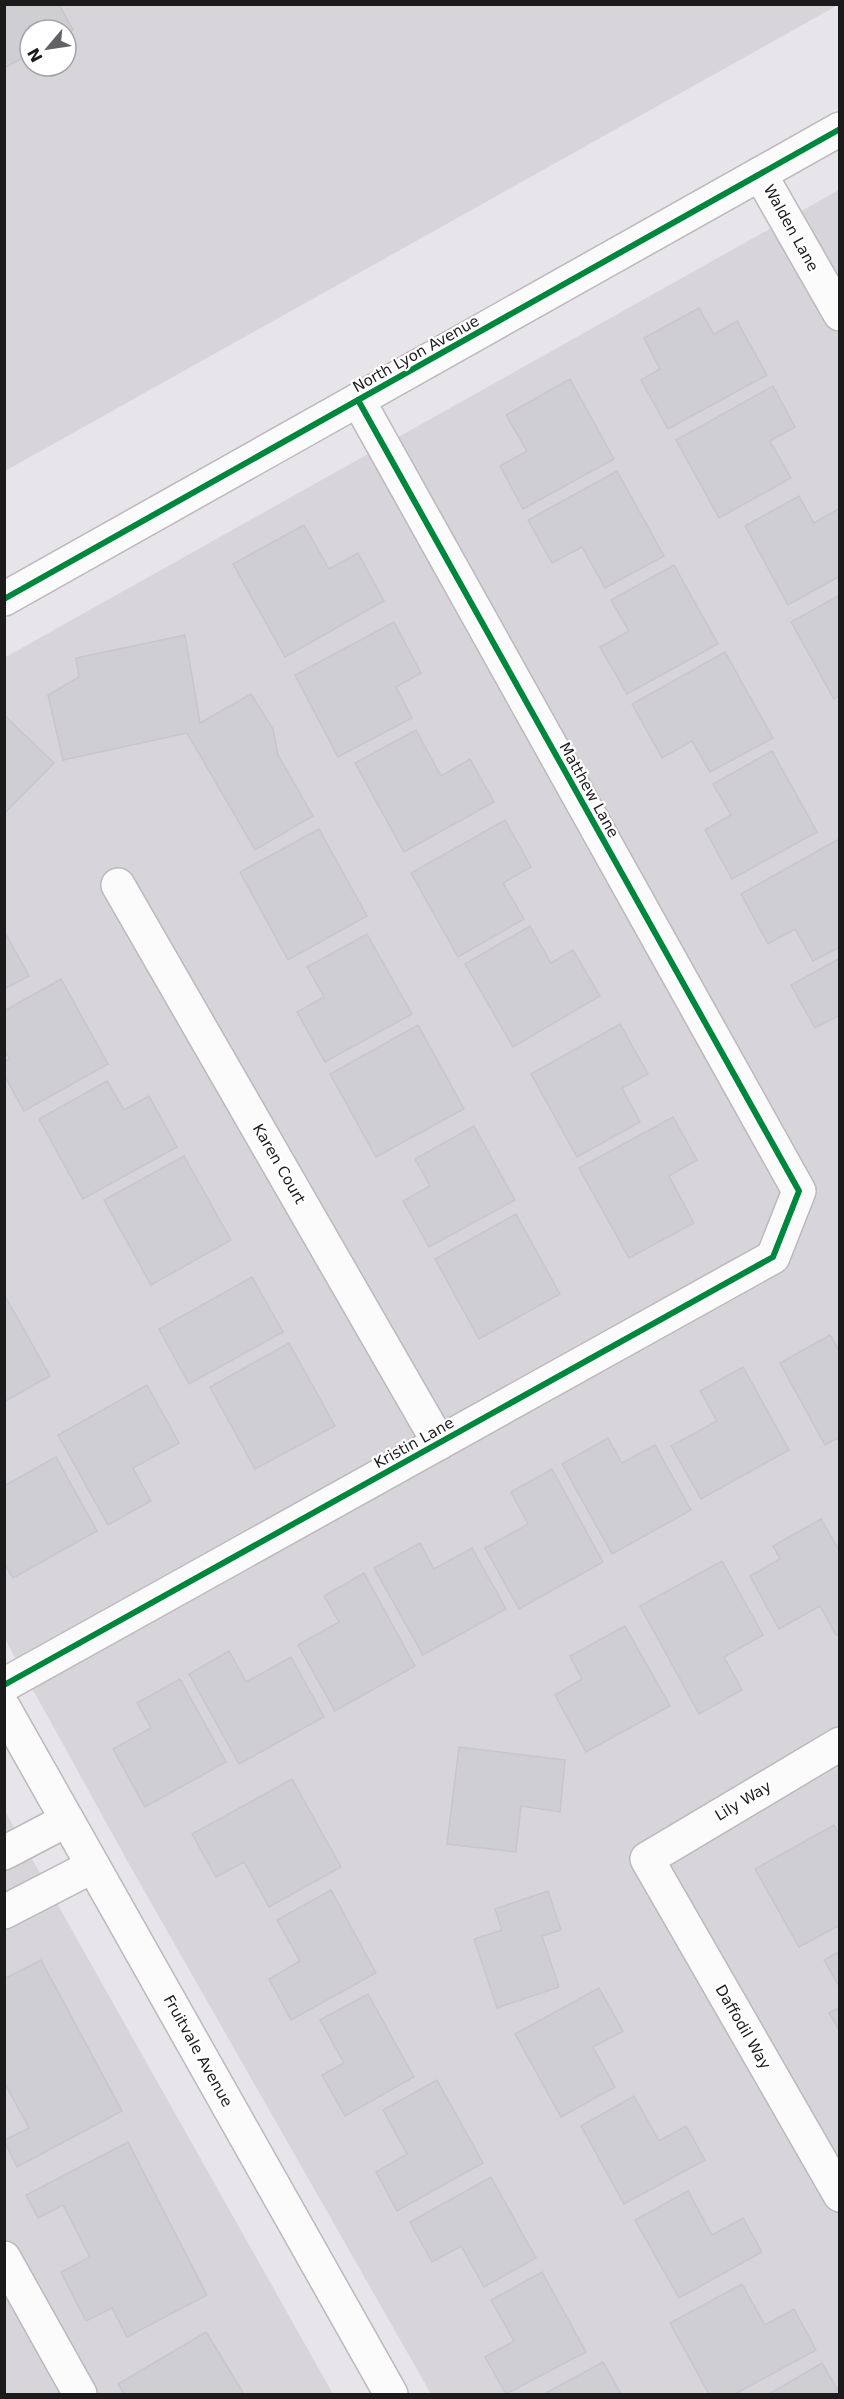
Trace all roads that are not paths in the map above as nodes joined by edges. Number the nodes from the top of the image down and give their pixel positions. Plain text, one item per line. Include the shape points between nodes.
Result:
1 (840, 129) edge
2 (760, 174) junction
3 (840, 314) edge
4 (358, 400) junction
5 (4, 599) edge
6 (118, 885) dead end
7 (799, 1191) joint
8 (439, 1443) junction
9 (4, 1685) edge
10 (4, 1708) edge
11 (840, 1744) edge
12 (67, 1820) junction
13 (4, 1853) edge
14 (647, 1859) joint
15 (93, 1866) junction
16 (4, 1912) edge
17 (840, 2195) edge
18 (4, 2258) edge
19 (80, 2394) edge
20 (391, 2394) edge

1 - 2 street, North Lyon Avenue
2 - 3 street, Walden Lane
2 - 4 street, North Lyon Avenue
4 - 5 street, North Lyon Avenue
4 - 7 street, Matthew Lane
6 - 8 street, Karen Court
7 - 8 street, Kristin Lane via 773,1257
8 - 9 street, Kristin Lane
10 - 12 street, Fruitvale Avenue
11 - 14 street, Lily Way
12 - 13 street
12 - 15 street, Fruitvale Avenue
14 - 17 street, Daffodil Way
15 - 16 street
15 - 20 street, Fruitvale Avenue
18 - 19 street

